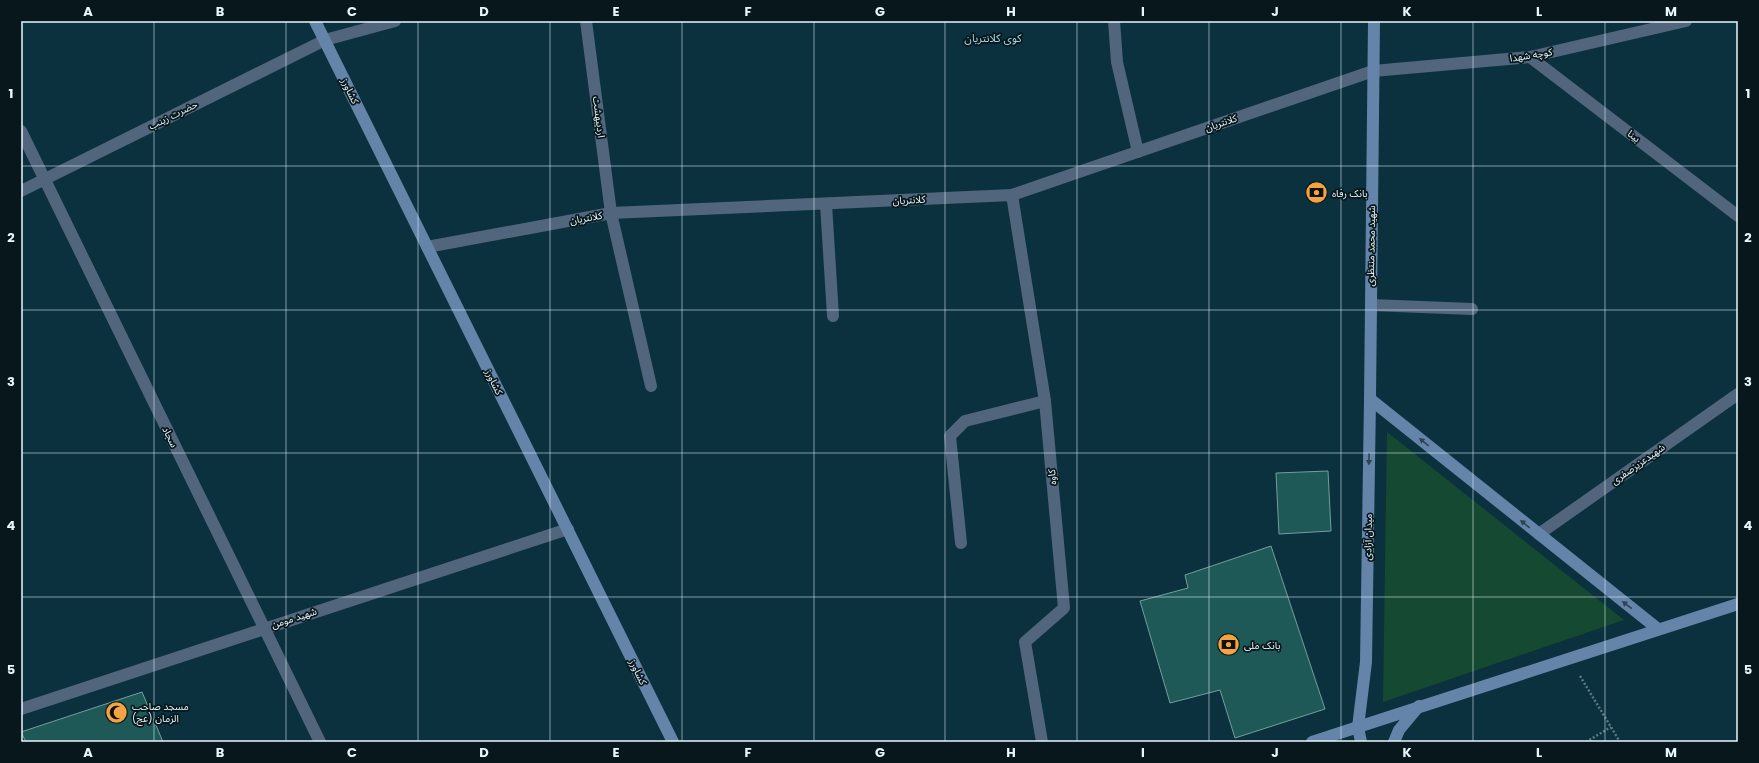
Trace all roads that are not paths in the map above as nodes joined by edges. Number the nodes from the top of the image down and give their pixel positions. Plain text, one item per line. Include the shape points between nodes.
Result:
1 (315, 21) edge
2 (395, 21) edge
3 (586, 21) edge
4 (1114, 21) edge
5 (1374, 21) edge
6 (1686, 21) edge
7 (325, 40) junction
8 (1530, 57) junction
9 (1373, 71) junction
10 (21, 131) edge
11 (1138, 152) junction
12 (44, 178) junction
13 (21, 191) edge
14 (1012, 195) junction
15 (826, 204) junction
16 (611, 213) junction
17 (1738, 216) edge
18 (427, 247) junction
19 (1370, 305) junction
20 (1472, 309) dead end
21 (833, 316) dead end
22 (650, 386) dead end
23 (1738, 394) edge
24 (1370, 399) junction
25 (1044, 401) junction
26 (568, 530) junction
27 (1539, 534) junction
28 (961, 544) dead end
29 (1738, 604) edge
30 (264, 628) junction
31 (1658, 629) junction
32 (1419, 706) junction
33 (21, 709) edge
34 (1358, 727) junction
35 (320, 742) edge
36 (673, 742) edge
37 (1042, 742) edge
38 (1312, 742) edge
39 (1361, 742) edge
40 (1394, 742) edge

1 - 7 main road, کشاورز
2 - 7 street, حضرت زینب
3 - 16 street, اردیبهشت
4 - 11 street via 1117,62
5 - 9 main road, شهید محمد منتظری
6 - 8 street, کوچه شهدا
7 - 12 street, حضرت زینب
7 - 18 main road, کشاورز
8 - 9 street, کوچه شهدا
8 - 17 street, بینا
9 - 11 street, کلانتریان
9 - 19 main road, شهید محمد منتظری
10 - 12 street, سجاد
11 - 14 street, کلانتریان
12 - 13 street, حضرت زینب
12 - 30 street, سجاد
14 - 15 street, کلانتریان
14 - 25 street, کاوه
15 - 16 street, کلانتریان
15 - 21 street
16 - 18 street, کلانتریان
16 - 22 street, اردیبهشت
18 - 26 main road, کشاورز
19 - 20 street
19 - 24 main road, شهید محمد منتظری
23 - 27 street, شهیدعزیزصفری
27 -> 24 main road
24 -> 34 main road, میدان آزادی via 1366,662
25 - 28 street via 965,421 950,436
25 - 37 street, کاوه via 1064,608 1025,642
26 - 30 street, شهید مومن
26 - 36 main road, کشاورز
31 -> 27 main road
29 - 31 main road
30 - 33 street, شهید مومن
30 - 35 street, سجاد
31 - 32 main road
32 - 34 main road
32 - 40 main road via 1399,730
34 - 38 main road
34 - 39 main road

